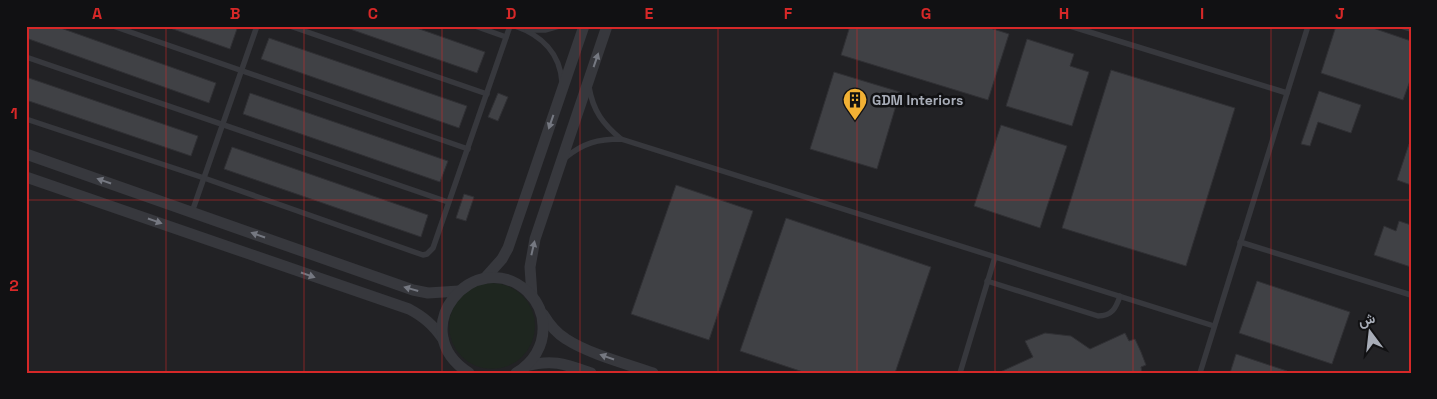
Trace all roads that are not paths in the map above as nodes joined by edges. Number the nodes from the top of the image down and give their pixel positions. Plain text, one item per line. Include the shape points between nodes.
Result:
1 (112, 26) edge
2 (257, 26) edge
3 (290, 26) edge
4 (475, 26) edge
5 (510, 26) edge
6 (515, 26) edge
7 (559, 26) edge
8 (584, 26) edge
9 (608, 26) edge
10 (1070, 26) edge
11 (1308, 26) edge
12 (1401, 26) edge
13 (1411, 29) edge
14 (527, 30) junction
15 (506, 37) junction
16 (26, 57) edge
17 (242, 71) junction
18 (588, 82) junction
19 (562, 91) junction
20 (1287, 93) junction
21 (486, 94) junction
22 (26, 119) edge
23 (223, 125) junction
24 (621, 139) junction
25 (468, 149) junction
26 (26, 154) edge
27 (562, 161) junction
28 (26, 177) edge
29 (204, 178) junction
30 (448, 202) junction
31 (192, 212) junction
32 (1240, 242) junction
33 (995, 256) junction
34 (485, 278) junction
35 (988, 281) junction
36 (459, 291) junction
37 (1411, 295) edge
38 (532, 296) junction
39 (1120, 296) junction
40 (540, 310) junction
41 (1214, 326) junction
42 (443, 339) junction
43 (526, 366) junction
44 (469, 373) edge
45 (516, 373) edge
46 (591, 373) edge
47 (653, 373) edge
48 (960, 373) edge
49 (1200, 373) edge

1 - 17 lane
2 - 17 lane
3 - 21 lane
4 - 15 lane
5 - 15 lane
6 - 14 lane
7 - 14 lane
8 - 19 street
18 -> 9 street
10 - 20 lane
11 - 20 lane
12 - 13 lane
14 - 19 lane via 543,40 554,55 561,72
15 - 21 lane
16 - 23 lane
17 - 23 lane
17 - 25 lane
18 - 24 lane via 598,115
18 - 27 street
19 -> 34 street via 508,248
20 - 32 lane
21 - 25 lane
22 - 29 lane
23 - 29 lane
23 - 30 lane
24 - 27 lane via 588,143
24 - 33 lane
25 - 30 lane
31 -> 26 street
38 -> 27 street via 532,253
28 -> 42 street via 409,310 434,326
29 - 30 lane via 423,256 433,248
29 - 31 lane
36 -> 31 street via 428,293 413,290
32 - 37 lane
32 - 41 lane
33 - 35 lane
33 - 39 lane
34 - 36 street
34 - 38 street via 511,281
35 - 39 lane via 1098,316 1110,314
35 - 48 lane
36 - 42 street via 445,313
38 - 40 street
39 - 41 lane
40 - 43 street via 542,340
47 -> 40 street via 565,339
41 - 49 lane
42 - 44 street via 457,364
43 - 45 street
43 - 46 street via 557,362

